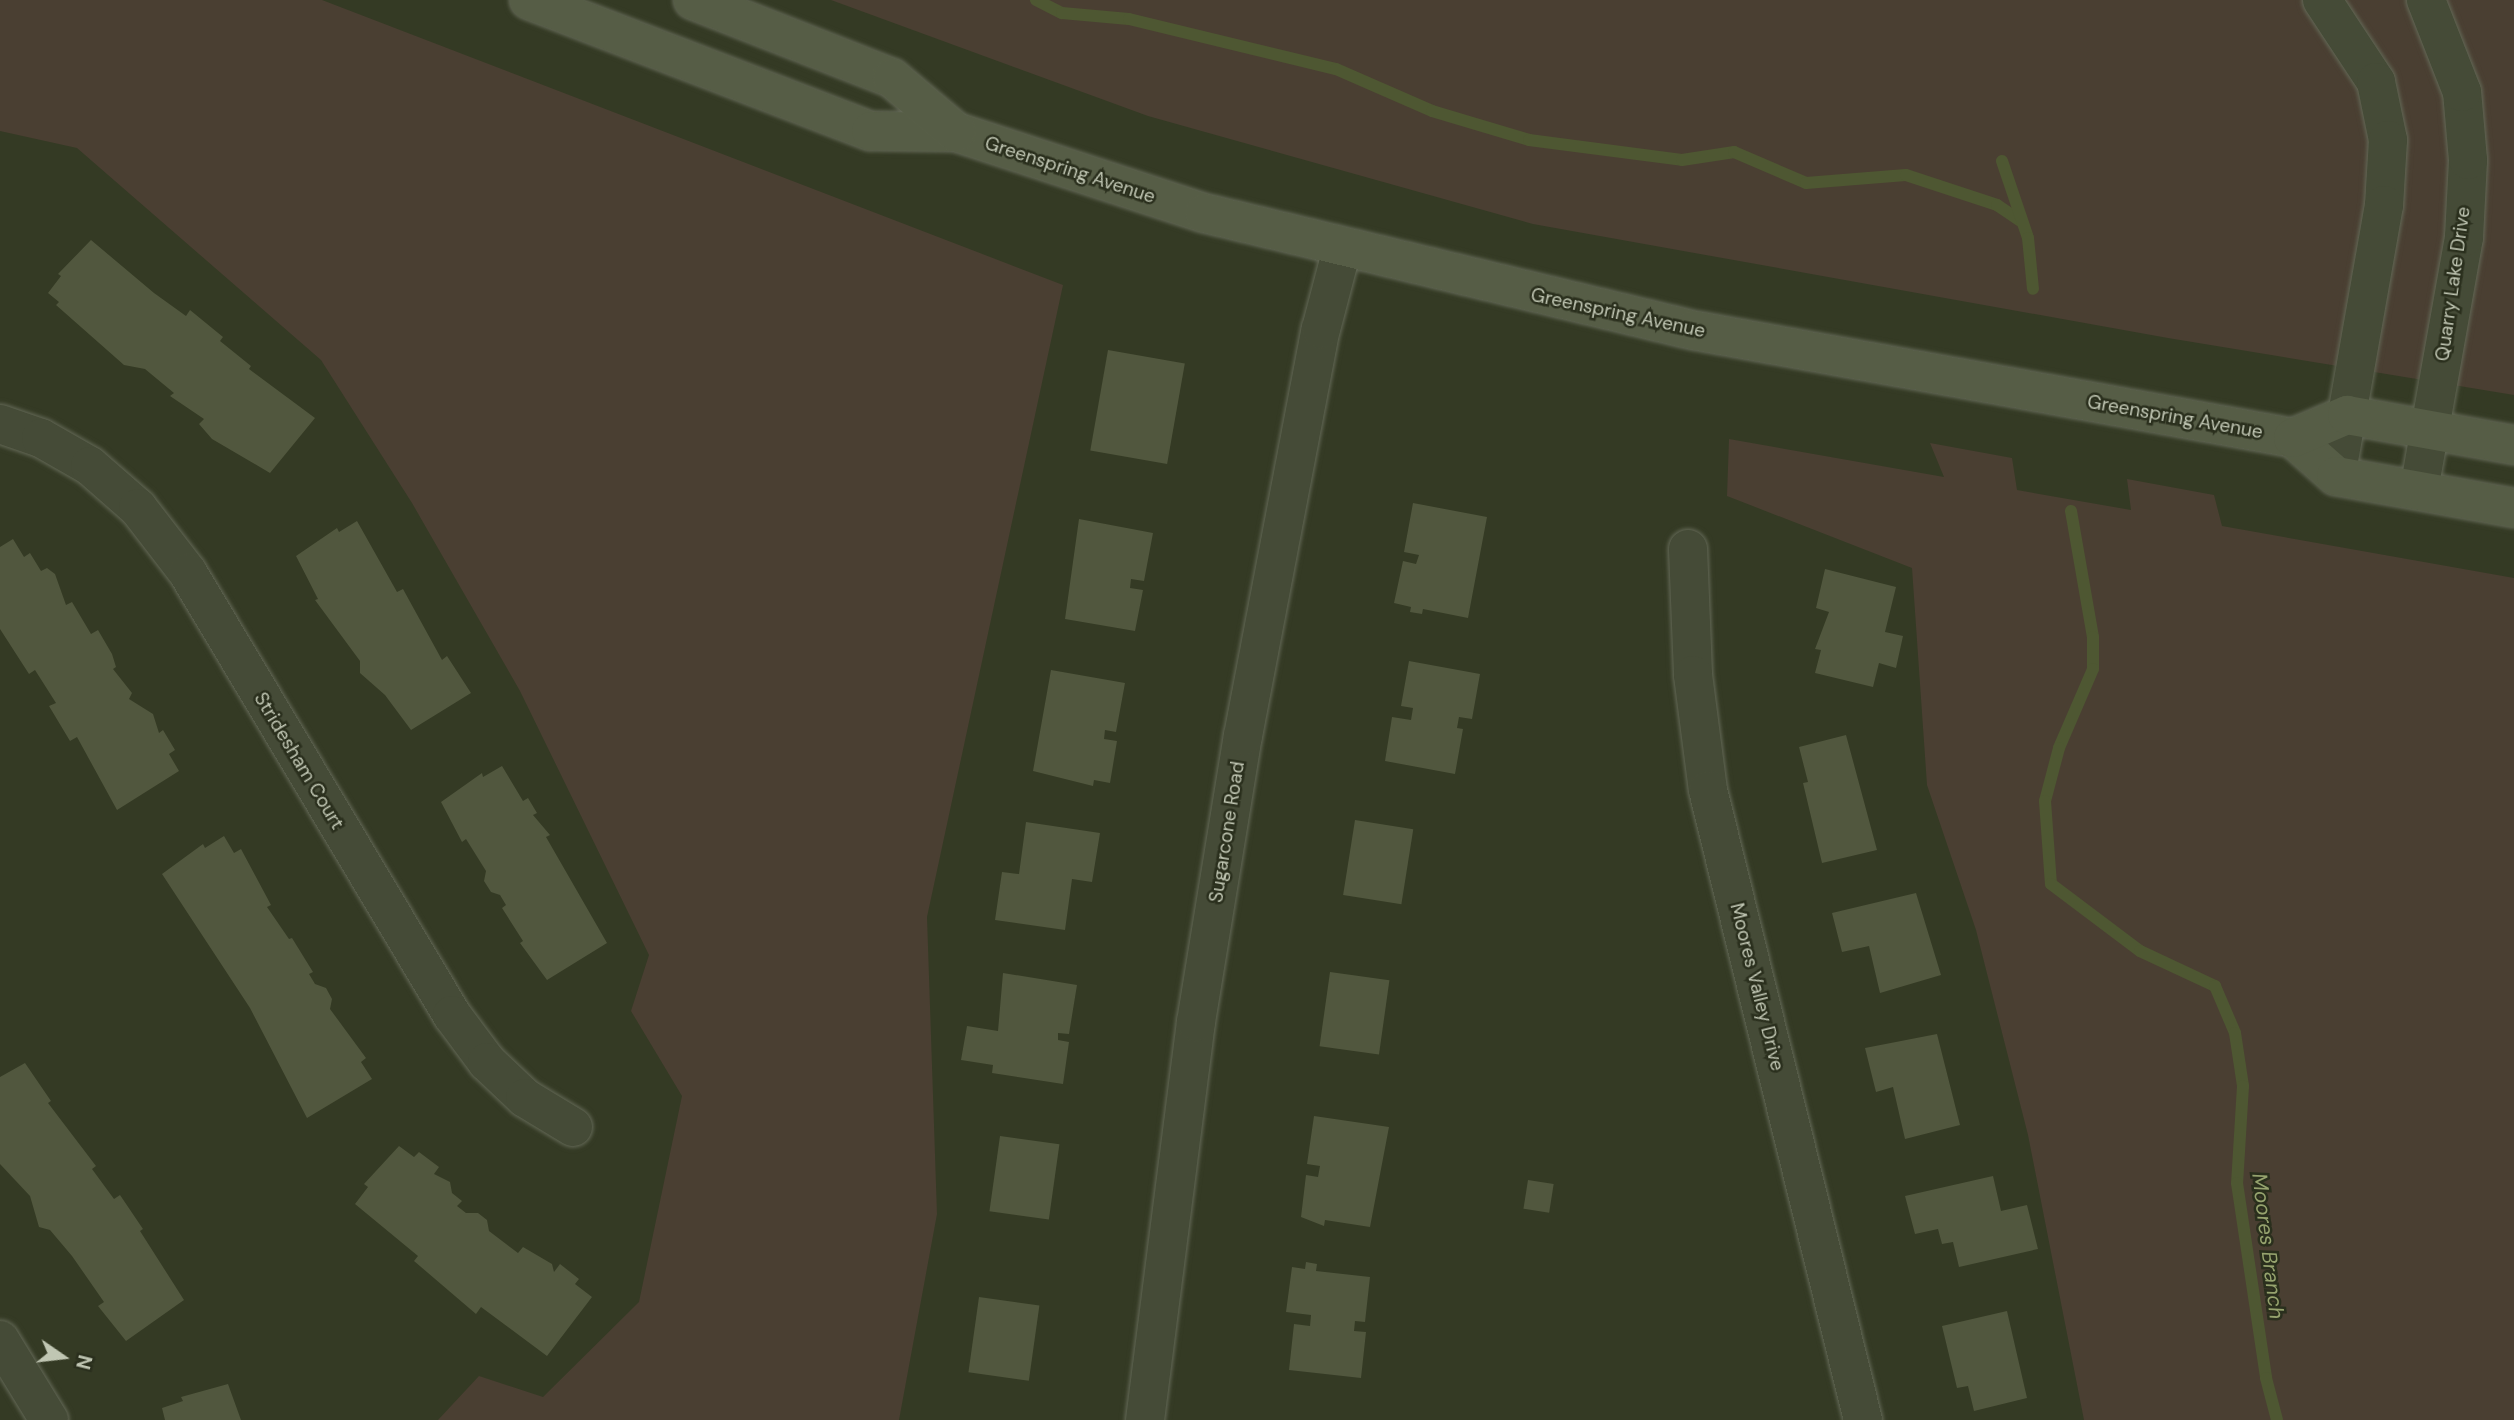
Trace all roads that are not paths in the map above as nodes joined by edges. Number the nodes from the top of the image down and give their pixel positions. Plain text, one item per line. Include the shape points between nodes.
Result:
1 (529, 0) edge
2 (693, 0) edge
3 (2322, 0) edge
4 (2426, 0) edge
5 (956, 132) junction
6 (1342, 249) junction
7 (2347, 415) junction
8 (0, 424) edge
9 (2430, 430) junction
10 (2293, 438) junction
11 (2514, 445) edge
12 (2336, 475) junction
13 (2419, 490) junction
14 (2514, 508) edge
15 (1688, 549) dead end
16 (573, 1127) dead end
17 (0, 1340) edge
18 (49, 1420) edge
19 (1145, 1420) edge
20 (1863, 1420) edge

1 - 5 main road, Greenspring Avenue via 871,131
2 - 5 main road, Greenspring Avenue via 892,78
3 - 7 street via 2376,82 2388,140 2384,205
4 - 9 street, Quarry Lake Drive via 2462,92 2468,160 2464,237
5 - 6 main road, Greenspring Avenue via 1191,209
6 - 10 main road, Greenspring Avenue via 1692,330
6 - 19 street, Sugarcone Road via 1321,328 1243,736 1196,1022
7 - 9 main road
7 - 10 main road
7 - 12 street
8 - 16 street, Stridesham Court via 41,438 90,466 138,508 188,573 452,1015 486,1062 524,1098
9 - 11 main road
9 - 13 street, Quarry Lake Drive
10 - 12 main road
12 - 13 main road
13 - 14 main road
15 - 20 street, Moores Valley Drive via 1694,688 1708,790
17 - 18 street

